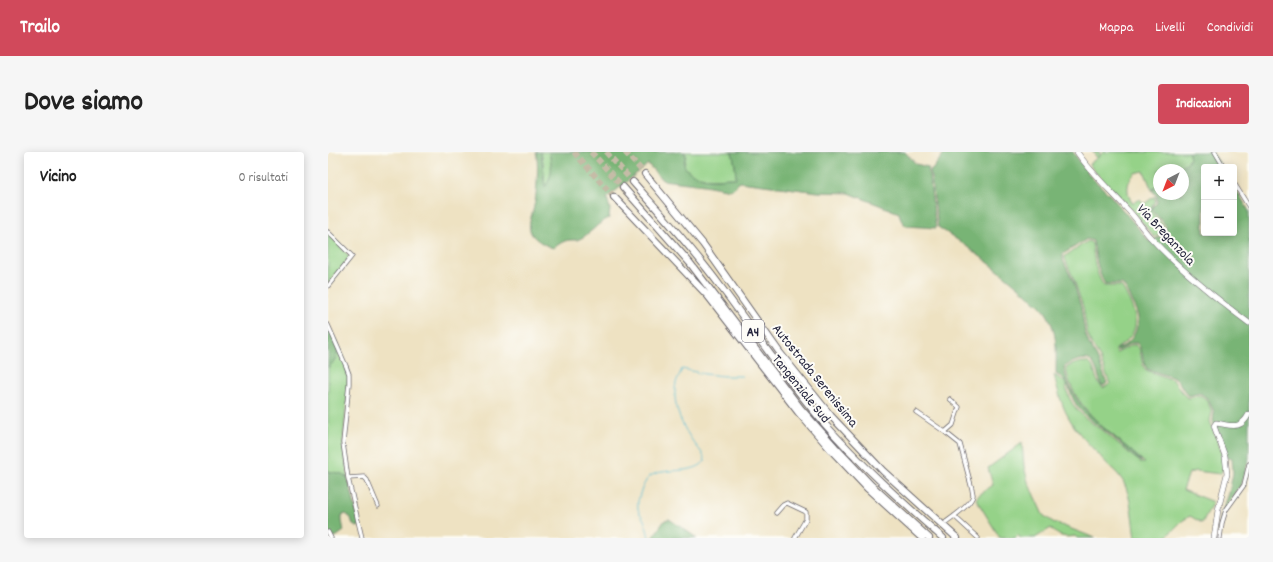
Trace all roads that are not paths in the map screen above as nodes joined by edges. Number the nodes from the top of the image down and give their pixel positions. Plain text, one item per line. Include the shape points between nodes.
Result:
1 (1077, 152) edge
2 (1214, 152) edge
3 (1222, 164) edge
4 (645, 174) tunnel mouth
5 (633, 182) tunnel mouth
6 (623, 187) tunnel mouth
7 (1237, 188) edge
8 (614, 197) tunnel mouth
9 (1249, 207) edge
10 (328, 232) edge
11 (328, 286) edge
12 (1249, 323) edge
13 (328, 325) edge
14 (950, 399) dead end
15 (916, 412) dead end
16 (1249, 414) edge
17 (945, 432) junction
18 (1249, 464) edge
19 (348, 478) junction
20 (378, 506) dead end
21 (776, 513) dead end
22 (954, 516) junction
23 (946, 522) tunnel mouth
24 (328, 532) edge
25 (331, 538) edge
26 (362, 538) edge
27 (795, 538) edge
28 (922, 538) edge
29 (929, 538) edge
30 (943, 538) edge
31 (957, 538) edge
32 (978, 538) edge
33 (1214, 538) edge
34 (1220, 538) edge

1 - 12 street, Via Breganzola via 1094,175 1184,272
2 - 3 street
4 - 31 highway, Autostrada Serenissima / A4 via 703,244 780,353 823,406 883,471
5 - 30 highway, Autostrada Serenissima / A4 via 694,252 772,359 824,422 876,478
6 - 29 highway, Tangenziale Sud via 690,263 796,402 830,442 870,485
7 - 9 street
8 - 28 highway, Tangenziale Sud via 708,296 798,412 831,450 867,488
10 - 11 street via 352,256
13 - 19 street via 349,374 343,443
14 - 17 street via 959,407 953,424
15 - 17 street
16 - 33 street via 1239,425 1216,423 1214,426 1225,456 1226,474
17 - 22 street via 960,444 973,496
18 - 34 street via 1244,485 1226,510
19 - 20 street via 364,477
19 - 26 street
21 - 27 street via 787,503 806,512 806,519
22 - 23 street
22 - 32 street
24 - 25 street

